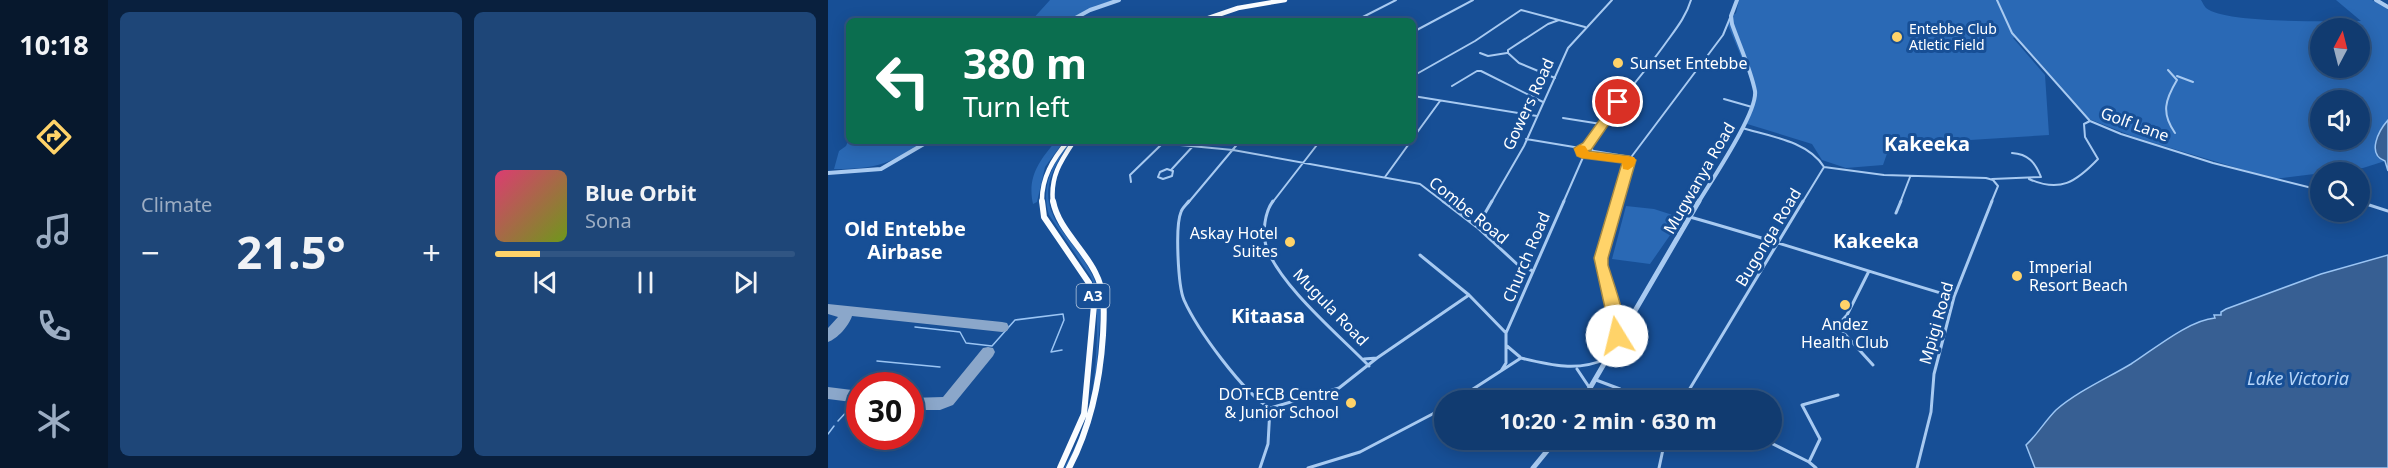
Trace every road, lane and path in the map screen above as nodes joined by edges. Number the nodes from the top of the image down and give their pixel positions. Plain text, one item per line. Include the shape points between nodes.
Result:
1 (1119, 0) edge
2 (1286, 0) edge
3 (1396, 0) edge
4 (1473, 0) edge
5 (1612, 0) edge
6 (1691, 0) edge
7 (1737, 0) edge
8 (1997, 0) edge
9 (2376, 0) edge
10 (1264, 1) edge
11 (2388, 6) edge
12 (1731, 16) junction
13 (1075, 18) edge
14 (1202, 18) edge
15 (1209, 18) edge
16 (1361, 18) edge
17 (1559, 20) junction
18 (1586, 27) junction
19 (1416, 30) edge
20 (1480, 52) dead end
21 (1508, 53) junction
22 (2168, 70) dead end
23 (1416, 74) edge
24 (2176, 76) junction
25 (1555, 78) junction
26 (2193, 82) dead end
27 (1452, 86) dead end
28 (1416, 96) edge
29 (1724, 99) dead end
30 (1440, 100) junction
31 (1543, 102) junction
32 (1752, 107) junction
33 (1537, 116) junction
34 (1563, 118) dead end
35 (2090, 121) junction
36 (1601, 124) junction
37 (1742, 128) junction
38 (1416, 134) edge
39 (2175, 134) dead end
40 (1526, 140) junction
41 (1538, 143) junction
42 (924, 144) edge
43 (1066, 144) edge
44 (1072, 144) edge
45 (1162, 144) edge
46 (1194, 144) edge
47 (1238, 144) edge
48 (1317, 144) edge
49 (1409, 144) edge
50 (1588, 145) junction
51 (1524, 146) junction
52 (1580, 148) junction
53 (1233, 150) junction
54 (1593, 153) junction
55 (2012, 153) dead end
56 (1584, 155) junction
57 (1630, 158) junction
58 (1302, 162) junction
59 (1824, 167) junction
60 (1171, 170) junction
61 (828, 173) edge
62 (1385, 177) junction
63 (1910, 177) junction
64 (1992, 179) junction
65 (2029, 179) junction
66 (1131, 182) dead end
67 (2310, 187) edge
68 (2370, 205) edge
69 (2388, 211) edge
70 (1896, 213) dead end
71 (1690, 218) junction
72 (1476, 227) junction
73 (1779, 242) junction
74 (1420, 255) dead end
75 (1533, 271) junction
76 (1868, 273) junction
77 (1470, 295) junction
78 (1954, 297) junction
79 (1506, 333) junction
80 (1617, 341) junction
81 (1506, 345) junction
82 (1377, 358) junction
83 (1521, 358) junction
84 (1608, 358) junction
85 (1364, 359) junction
86 (1873, 365) dead end
87 (1369, 366) junction
88 (1577, 369) junction
89 (1501, 370) junction
90 (1596, 380) junction
91 (1471, 390) edge
92 (1590, 390) joint
93 (1622, 390) edge
94 (1689, 390) edge
95 (1838, 395) dead end
96 (1270, 408) junction
97 (1434, 413) edge
98 (1782, 448) edge
99 (1548, 450) edge
100 (1663, 450) edge
101 (1809, 462) junction
102 (1060, 468) edge
103 (1069, 468) edge
104 (1260, 468) edge
105 (1308, 468) edge
106 (1533, 468) edge
107 (1659, 468) edge
108 (1816, 468) edge
109 (1917, 468) edge

1 - 13 street
2 - 10 highway
3 - 16 street
4 - 19 street
5 - 18 street, Gowers Road
6 - 36 street via 1687,13 1652,62
7 - 12 street
8 - 35 street, Golf Lane via 2012,33
9 - 11 street
10 - 14 highway
10 - 15 highway
12 - 32 street, Mugwanya Road via 1754,88
12 - 57 street via 1723,35
17 - 18 street
17 - 21 street via 1544,26
17 - 23 street via 1519,11
18 - 25 street, Gowers Road via 1568,48
20 - 21 street via 1488,56
21 - 25 street via 1519,63
22 - 24 street
24 - 26 street
24 - 39 street via 2163,110
25 - 31 street, Gowers Road
27 - 31 street via 1477,71
28 - 30 street
29 - 32 street
30 - 33 street
30 - 38 street
31 - 33 street, Gowers Road
32 - 37 street, Mugwanya Road
33 - 40 street, Gowers Road
34 - 36 street
35 - 65 street via 2084,124 2083,132 2097,159 2087,170 2066,186 2042,186
35 - 67 street, Golf Lane via 2213,163
36 - 50 street
37 - 59 street via 1809,150 1819,156
37 - 71 street, Mugwanya Road
40 - 41 street
40 - 51 street, Gowers Road
41 - 51 street
41 - 52 street
42 - 61 street via 880,169
43 - 102 highway, A3 via 1047,171 1042,208 1044,217 1089,284 1094,311 1083,414
44 - 103 highway, A3 via 1054,174 1051,202 1097,276 1105,303 1093,415
45 - 66 street via 1130,175
46 - 53 street, Combe Road
46 - 60 street
47 - 53 street
48 - 58 street, Mugula Road
49 - 62 street
50 - 52 street
50 - 54 street
51 - 72 street, Gowers Road
52 - 56 street
53 - 58 street, Combe Road
53 - 96 street via 1193,196 1178,220 1181,288 1224,361 1257,400
54 - 56 street
54 - 57 street
55 - 65 street via 2025,153 2034,163 2041,177
56 - 75 street, Church Road
57 - 80 street via 1601,258 1617,324
58 - 62 street, Combe Road
58 - 85 street, Mugula Road via 1269,207 1266,245 1279,270 1303,299
59 - 63 street
59 - 73 street, Bugonga Road
60 - 60 street via 1163,170 1158,177 1170,178 1174,173
62 - 72 street, Combe Road via 1420,184
63 - 64 street
63 - 70 street
64 - 65 street
64 - 78 street, Mpigi Road via 1997,190
68 - 69 street
71 - 73 street
71 - 80 street, Mugwanya Road
72 - 75 street, Combe Road via 1509,258
73 - 76 street
73 - 94 street, Bugonga Road
74 - 77 street
75 - 79 street, Church Road
76 - 78 street
76 - 86 street via 1839,324
77 - 79 street
77 - 82 street
78 - 109 street, Mpigi Road via 1934,374 1931,412
79 - 81 street, Church Road
80 - 84 street, Mugwanya Road
81 - 83 street
81 - 89 street, Church Road via 1506,363
82 - 85 street
82 - 87 street
83 - 88 street
83 - 89 street
84 - 88 street
84 - 90 street, Mugwanya Road
85 - 87 street, Mugula Road
87 - 96 street via 1336,390
88 - 92 street
89 - 91 street
90 - 92 street, Mugwanya Road
90 - 93 street
95 - 101 street via 1803,405 1820,439
96 - 104 street via 1268,444
97 - 105 street via 1360,452
98 - 101 street
99 - 106 street
100 - 107 street
101 - 108 street

